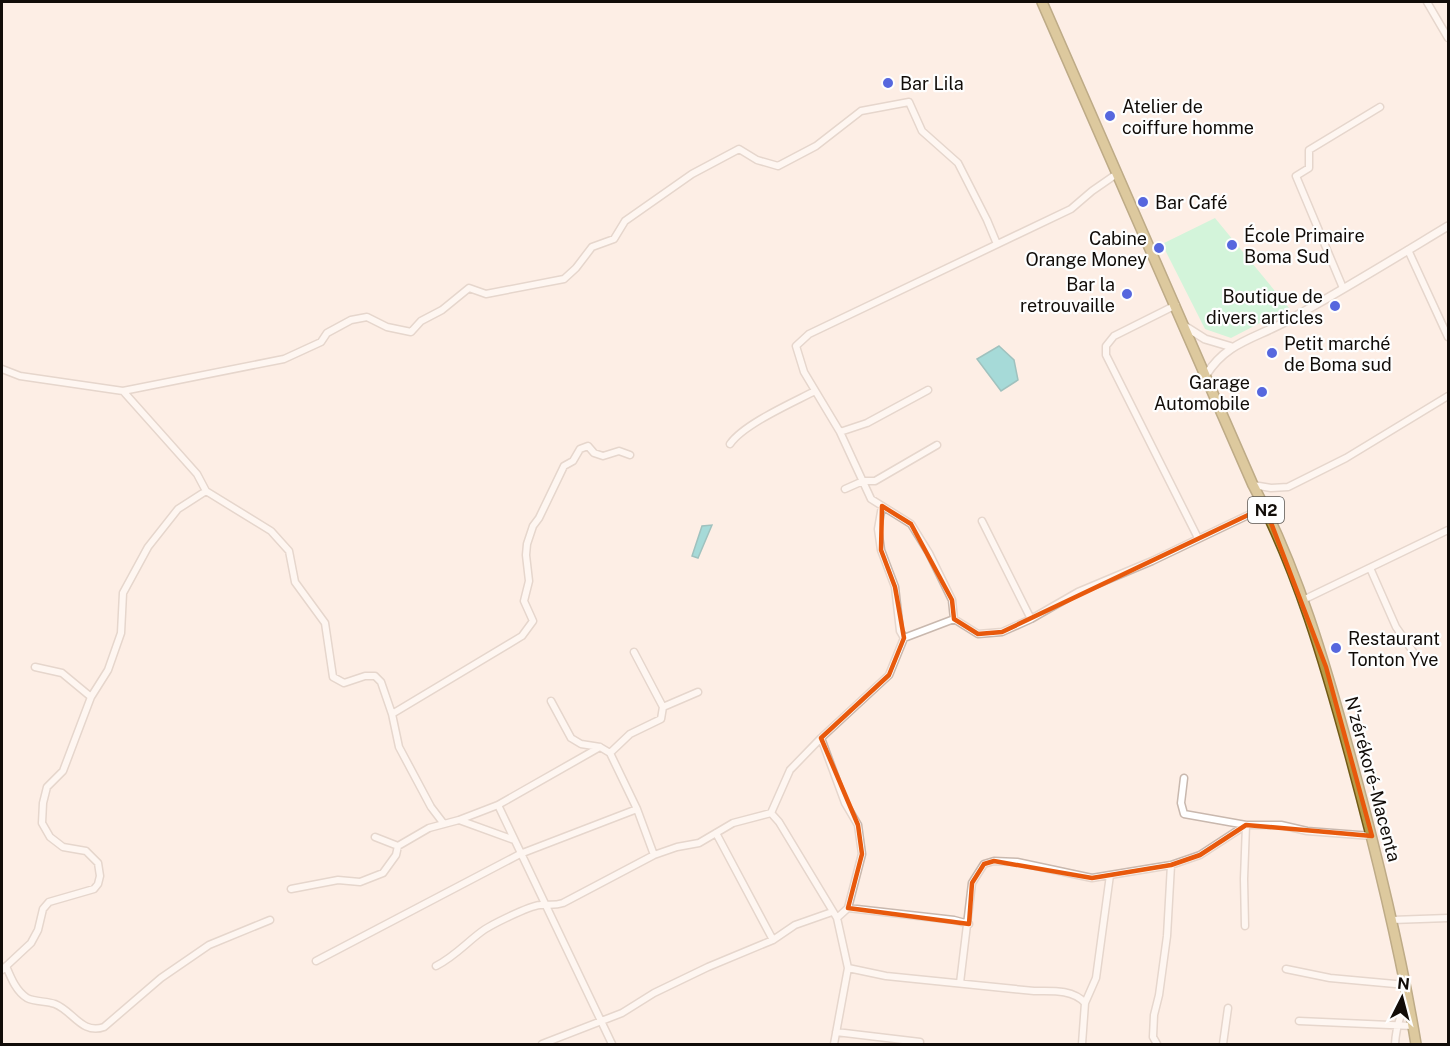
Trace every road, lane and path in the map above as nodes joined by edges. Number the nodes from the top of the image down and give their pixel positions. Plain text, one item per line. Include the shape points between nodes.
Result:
1 (1042, 2) edge
2 (1427, 2) edge
3 (1449, 38) edge
4 (1380, 107) dead end
5 (1118, 172) junction
6 (1449, 226) edge
7 (997, 244) junction
8 (1408, 250) junction
9 (1343, 288) junction
10 (1176, 305) junction
11 (1186, 327) junction
12 (1449, 337) edge
13 (1232, 347) junction
14 (2, 369) edge
15 (1206, 375) junction
16 (928, 390) dead end
17 (123, 391) junction
18 (815, 391) junction
19 (1449, 396) edge
20 (840, 432) junction
21 (730, 444) dead end
22 (937, 445) dead end
23 (630, 455) dead end
24 (863, 481) junction
25 (1253, 485) junction
26 (845, 489) dead end
27 (206, 491) junction
28 (882, 506) junction
29 (1265, 507) junction
30 (982, 521) dead end
31 (1449, 530) edge
32 (1198, 538) junction
33 (1370, 568) junction
34 (1303, 600) junction
35 (954, 619) junction
36 (1031, 619) junction
37 (904, 638) junction
38 (634, 652) dead end
39 (1416, 656) dead end
40 (35, 667) dead end
41 (698, 692) dead end
42 (91, 697) junction
43 (552, 701) dead end
44 (663, 707) junction
45 (392, 714) junction
46 (821, 738) junction
47 (600, 747) junction
48 (610, 753) junction
49 (1184, 778) dead end
50 (498, 805) junction
51 (637, 809) junction
52 (771, 813) junction
53 (459, 820) junction
54 (444, 824) junction
55 (1246, 825) junction
56 (716, 833) junction
57 (1372, 836) junction
58 (375, 837) dead end
59 (514, 840) junction
60 (398, 846) junction
61 (520, 854) junction
62 (654, 855) junction
63 (1171, 865) junction
64 (1110, 875) junction
65 (291, 889) dead end
66 (545, 905) junction
67 (848, 908) junction
68 (832, 912) junction
69 (837, 918) junction
70 (1449, 918) edge
71 (270, 920) dead end
72 (1392, 920) junction
73 (969, 924) junction
74 (1245, 926) dead end
75 (773, 940) junction
76 (316, 961) dead end
77 (436, 966) dead end
78 (4, 968) edge
79 (848, 968) junction
80 (1286, 969) dead end
81 (960, 983) junction
82 (1406, 985) junction
83 (1408, 999) junction
84 (1085, 1003) junction
85 (1228, 1008) dead end
86 (600, 1021) junction
87 (1299, 1021) dead end
88 (1397, 1026) junction
89 (1413, 1026) junction
90 (836, 1032) junction
91 (920, 1042) dead end
92 (544, 1044) edge
93 (612, 1044) edge
94 (834, 1044) edge
95 (1082, 1044) edge
96 (1157, 1044) edge
97 (1223, 1044) edge
98 (1395, 1044) edge
99 (1416, 1044) edge

1 - 5 highway, N'zérékoré-Macenta / N2
2 - 3 street
4 - 9 street via 1309,150 1309,168 1296,176
5 - 7 street via 1071,209
5 - 10 highway, N'zérékoré-Macenta / N2
6 - 8 street
7 - 17 street via 958,163 922,131 909,102 878,106 861,111 816,146 778,166 757,160 740,149 692,174 625,221 614,238 592,246 564,279 486,294 469,288 411,332 387,327 367,317 351,320 327,333 321,342 284,359
7 - 18 street via 808,334 795,346
8 - 9 street
8 - 12 street
9 - 13 street via 1284,323
10 - 11 highway, N'zérékoré-Macenta / N2
10 - 32 street via 1114,336 1106,346 1106,355
11 - 13 street via 1205,339
11 - 15 highway, N'zérékoré-Macenta / N2
13 - 15 street
14 - 17 street via 20,376
15 - 25 highway, N'zérékoré-Macenta / N2
16 - 20 street via 867,423
17 - 27 street via 196,474
18 - 20 street
18 - 21 street via 757,423
19 - 25 street via 1288,488
20 - 24 street
22 - 24 street via 875,481
23 - 45 street via 619,451 603,456 588,446 564,466 527,544 529,580 524,601 533,621 522,636
24 - 26 street
24 - 28 street via 871,499
25 - 29 highway, N'zérékoré-Macenta / N2
27 - 42 street via 178,509 148,547 123,593 121,633 108,670
27 - 45 street via 271,531 289,551 295,582 325,623 333,678 344,683 375,676 381,682
28 - 35 street via 911,524 952,600
28 - 37 street via 878,529 881,550 896,587
29 - 32 street
29 - 34 highway, N'zérékoré-Macenta / N2
30 - 36 street
31 - 33 street
32 - 36 street via 1078,592
33 - 34 street
33 - 39 street via 1396,627
34 - 57 highway, N'zérékoré-Macenta / N2 via 1326,667
35 - 36 street via 978,634 1002,632
35 - 37 street
37 - 46 street via 889,675
38 - 44 street
40 - 42 street via 62,673
41 - 44 street
42 - 78 street via 63,771 47,787 42,823 50,837 63,847 86,852 98,863 98,884 94,889 49,902 31,943
43 - 47 street via 571,738
44 - 48 street via 662,719 630,734
45 - 54 street via 399,747
46 - 52 street via 790,770
46 - 67 street via 845,803 858,825 862,854
47 - 48 street
47 - 50 street
48 - 51 street
49 - 55 street via 1184,814
50 - 53 street
50 - 59 street
51 - 61 street
51 - 62 street
52 - 56 street via 746,818
52 - 68 street
53 - 54 street
53 - 59 street
54 - 60 street
55 - 57 street via 1281,825
55 - 63 street via 1200,855
55 - 74 street
56 - 62 street via 699,843
56 - 75 street
57 - 72 highway, N'zérékoré-Macenta / N2
58 - 60 street
59 - 61 street
60 - 65 street via 383,873 360,882 338,880
61 - 66 street
61 - 76 street
62 - 66 street via 563,903
63 - 64 street
63 - 96 street via 1167,936 1154,1015 1153,1037
64 - 73 street via 1092,878 1017,862 984,864 972,883
64 - 84 street via 1096,978
66 - 77 street via 487,928
66 - 86 street
67 - 69 street
67 - 73 street
68 - 69 street
68 - 75 street via 795,925
69 - 79 street
70 - 72 street
71 - 78 street via 209,945 161,978 100,1029 77,1022 63,1007 28,998
72 - 82 highway, N'zérékoré-Macenta / N2
73 - 81 street
75 - 86 street via 708,967
79 - 81 street
79 - 90 street
80 - 82 street via 1330,978
81 - 84 street via 1056,991 1079,996
82 - 83 highway, N'zérékoré-Macenta / N2
83 - 88 street
83 - 89 highway, N'zérékoré-Macenta / N2
84 - 95 street
85 - 97 street
86 - 92 street
86 - 93 street
87 - 88 street
88 - 89 street
88 - 98 street
89 - 99 highway, N'zérékoré-Macenta / N2
90 - 91 street
90 - 94 street

